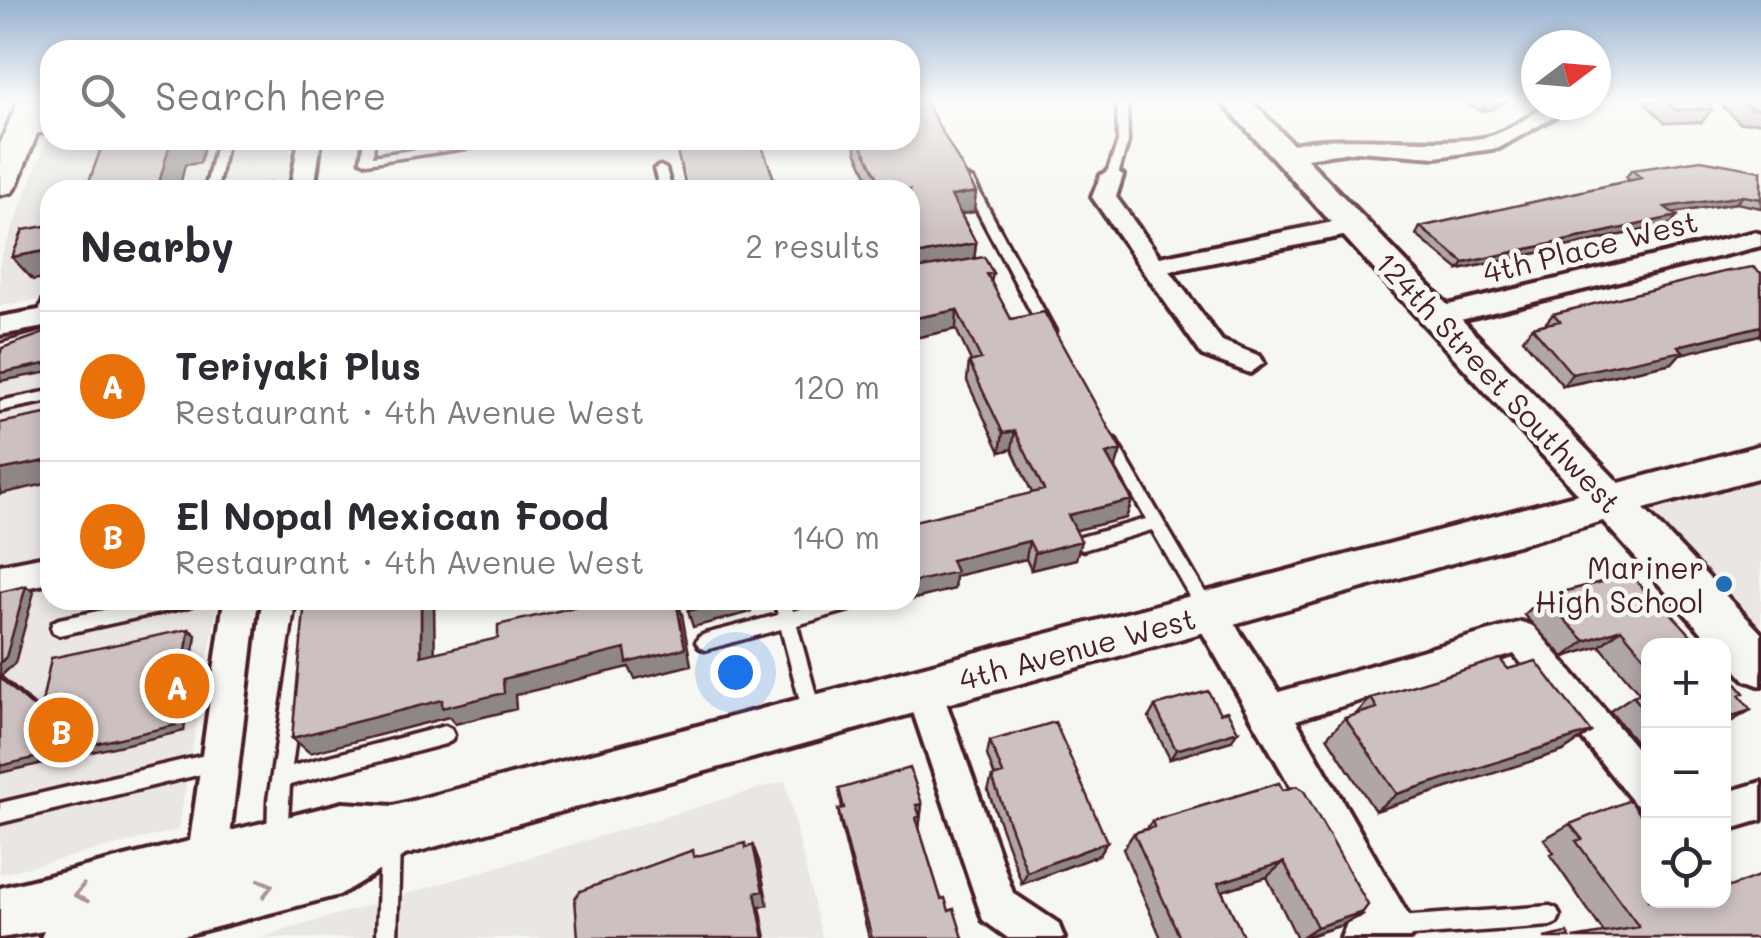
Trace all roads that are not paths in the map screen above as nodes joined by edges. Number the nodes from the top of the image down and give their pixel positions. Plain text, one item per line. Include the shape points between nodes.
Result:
1 (23, 145) edge
2 (1122, 145) edge
3 (1275, 145) edge
4 (1352, 145) edge
5 (1368, 145) edge
6 (1477, 145) edge
7 (220, 150) edge
8 (307, 150) edge
9 (368, 150) edge
10 (432, 150) edge
11 (1284, 154) junction
12 (660, 169) dead end
13 (962, 170) edge
14 (1112, 175) joint
15 (213, 180) edge
16 (299, 180) edge
17 (663, 180) edge
18 (0, 185) edge
19 (1354, 226) junction
20 (1755, 240) dead end
21 (1010, 263) junction
22 (994, 266) edge
23 (1154, 266) junction
24 (1440, 316) junction
25 (40, 321) edge
26 (1, 338) edge
27 (1056, 346) edge
28 (1250, 363) dead end
29 (40, 398) edge
30 (0, 406) edge
31 (1103, 429) edge
32 (1761, 461) edge
33 (1612, 503) junction
34 (1156, 523) junction
35 (1083, 543) edge
36 (40, 571) edge
37 (0, 579) edge
38 (141, 610) edge
39 (240, 610) edge
40 (305, 610) edge
41 (785, 610) edge
42 (824, 610) edge
43 (1209, 613) junction
44 (788, 620) junction
45 (59, 628) dead end
46 (705, 642) dead end
47 (1761, 665) edge
48 (923, 688) junction
49 (1271, 711) junction
50 (813, 718) junction
51 (445, 736) dead end
52 (218, 761) junction
53 (282, 778) junction
54 (1641, 782) edge
55 (1761, 801) edge
56 (1731, 810) edge
57 (0, 813) edge
58 (392, 832) junction
59 (277, 843) junction
60 (206, 862) junction
61 (0, 915) edge
62 (1550, 916) dead end
63 (1378, 932) edge
64 (69, 938) edge
65 (387, 938) edge
66 (1043, 938) edge

1 - 18 main road
2 - 14 lane
3 - 11 street, 124th Street Southwest
4 - 11 street
5 - 6 street via 1436,150
7 - 15 lane
8 - 16 street
9 - 10 lane via 367,160
11 - 19 street, 124th Street Southwest
12 - 17 lane
13 - 21 lane
14 - 23 street via 1104,197
19 - 23 street
19 - 24 street, 124th Street Southwest
20 - 24 street, 4th Place West
21 - 22 lane
21 - 27 lane
23 - 28 street via 1212,348
24 - 33 street, 124th Street Southwest
25 - 26 street
29 - 30 lane
31 - 34 lane
32 - 33 street, 4th Avenue West
33 - 43 street, 4th Avenue West
33 - 47 street, 124th Street Southwest
34 - 35 lane
34 - 43 lane
36 - 37 street
38 - 45 lane
39 - 52 street
40 - 53 lane
41 - 44 lane
42 - 44 lane
43 - 48 street, 4th Avenue West
43 - 49 street
44 - 46 lane
44 - 50 lane
48 - 50 street, 4th Avenue West
48 - 66 street via 997,906
49 - 54 street via 1521,636
49 - 63 street
50 - 58 street, 4th Avenue West
51 - 53 lane
52 - 57 lane
52 - 60 street
53 - 59 lane
55 - 56 street
58 - 59 street, 4th Avenue West via 343,829
64 -> 58 street, 4th Avenue West via 339,868
58 - 65 lane
59 - 60 street, 4th Avenue West
60 -> 61 street, 4th Avenue West
62 - 63 lane

